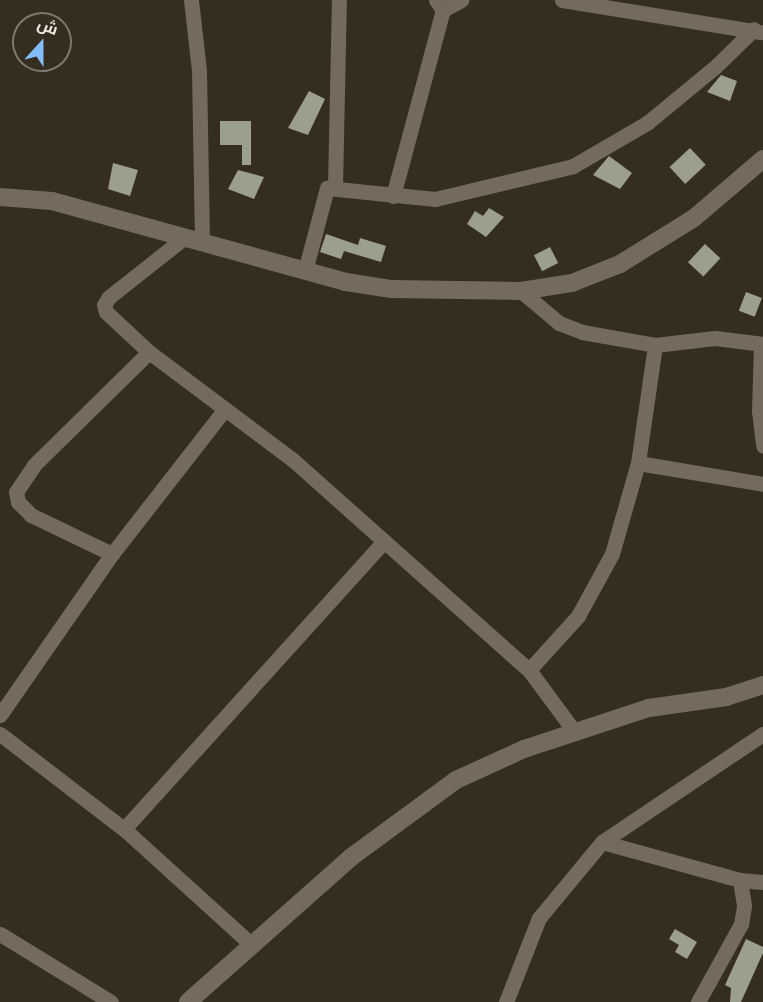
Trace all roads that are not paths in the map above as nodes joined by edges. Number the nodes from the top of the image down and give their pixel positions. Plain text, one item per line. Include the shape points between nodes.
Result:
1 (191, 0) edge
2 (339, 0) edge
3 (461, 0) edge
4 (562, 0) edge
5 (440, 5) edge
6 (758, 31) edge
7 (763, 159) edge
8 (335, 186) junction
9 (393, 196) junction
10 (0, 197) edge
11 (194, 239) junction
12 (305, 271) junction
13 (521, 291) junction
14 (762, 344) edge
15 (655, 345) junction
16 (149, 352) junction
17 (225, 409) junction
18 (763, 446) edge
19 (638, 463) junction
20 (763, 484) edge
21 (384, 541) junction
22 (112, 554) junction
23 (529, 670) junction
24 (763, 685) edge
25 (0, 715) edge
26 (574, 732) junction
27 (0, 734) edge
28 (763, 734) edge
29 (124, 829) junction
30 (602, 842) junction
31 (740, 880) junction
32 (763, 882) edge
33 (0, 934) edge
34 (251, 944) junction
35 (111, 1002) edge
36 (188, 1002) edge
37 (506, 1002) edge
38 (698, 1002) edge

1 - 11 street via 200,69
2 - 8 street
3 - 5 street
4 - 6 street
5 - 9 street
6 - 9 street via 647,123 573,166 435,200
7 - 13 street via 694,218 629,259 572,283
8 - 9 street
8 - 12 street via 323,193
10 - 11 street via 52,201
11 - 12 street
11 - 16 street via 109,297 104,305 108,315
12 - 13 street via 391,289
13 - 15 street via 559,323 582,332
14 - 15 street via 715,338
14 - 18 street via 759,411
15 - 19 street
16 - 17 street
16 - 22 street via 34,465 16,492 18,501 32,515
17 - 21 street via 293,460
17 - 22 street
19 - 20 street
19 - 23 street via 612,554 600,579 578,616
21 - 23 street
21 - 29 street
22 - 25 street
23 - 26 street
24 - 26 street via 726,697 649,708
26 - 34 street via 524,749 456,780 350,858
27 - 29 street
28 - 30 street
29 - 34 street
30 - 31 street
30 - 37 street via 539,918
31 - 32 street
31 - 38 street via 744,906 741,924
33 - 35 street
34 - 36 street

